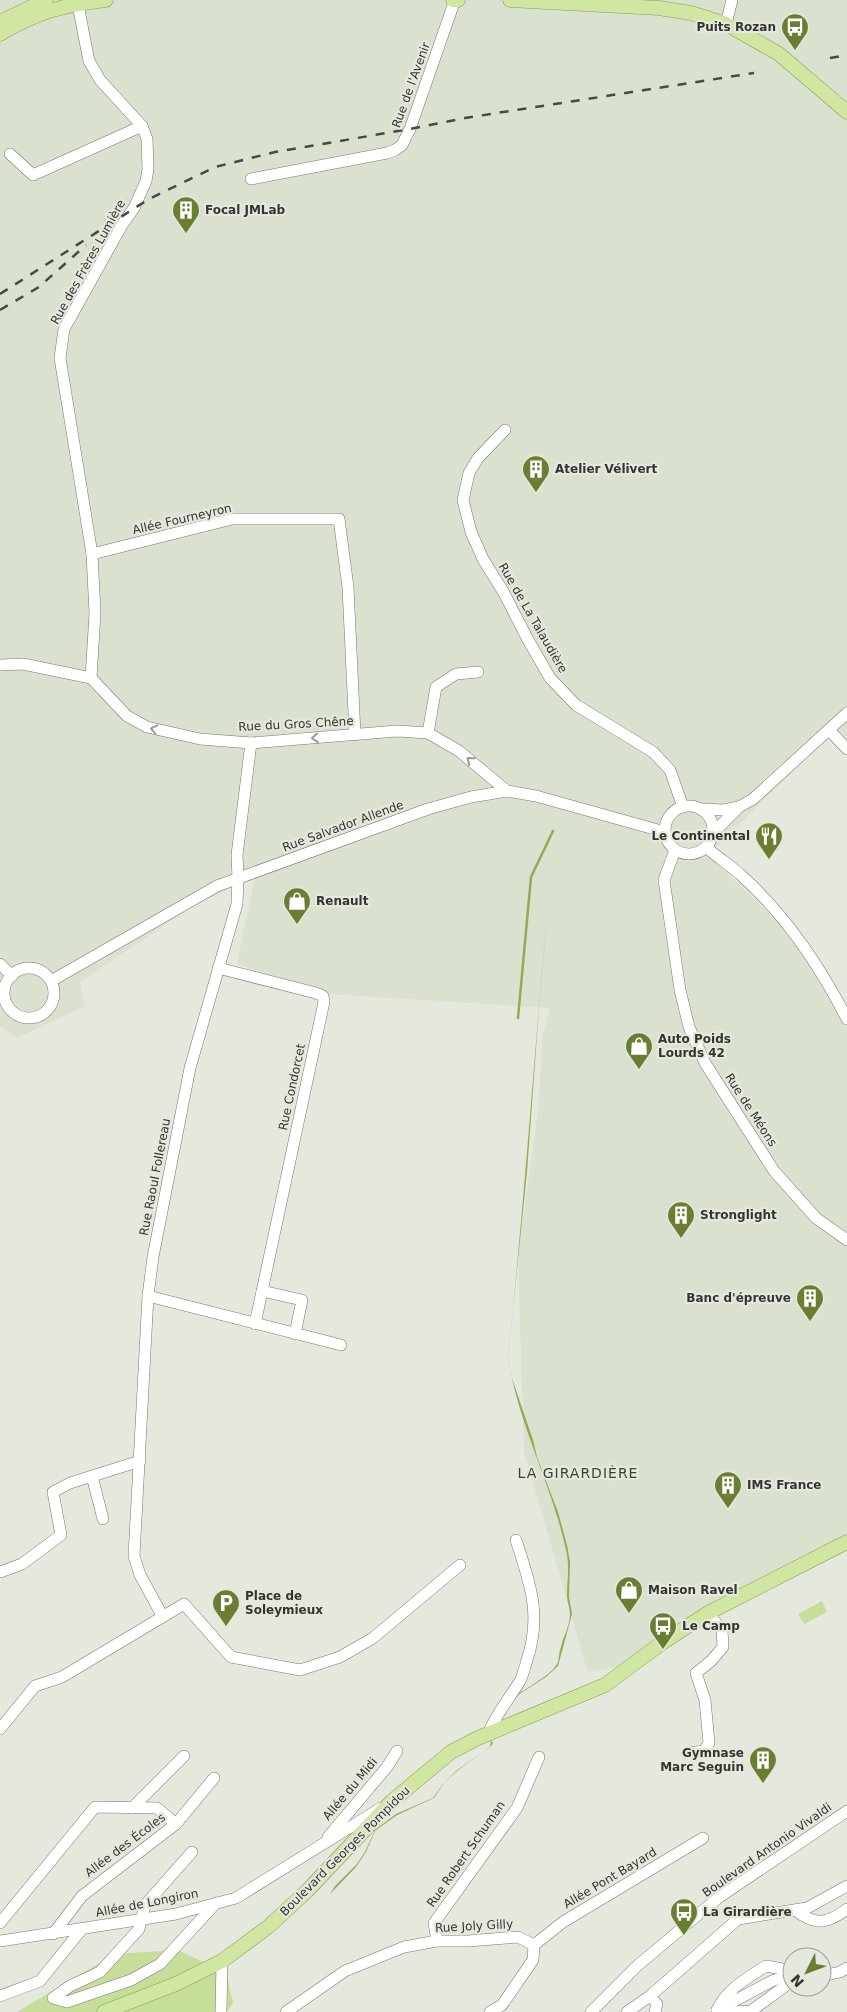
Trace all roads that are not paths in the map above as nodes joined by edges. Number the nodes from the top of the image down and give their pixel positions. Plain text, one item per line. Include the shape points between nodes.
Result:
1 (46, 0) edge
2 (106, 0) edge
3 (456, 0) edge
4 (510, 0) edge
5 (732, 0) edge
6 (77, 2) edge
7 (0, 22) edge
8 (726, 24) junction
9 (0, 34) edge
10 (842, 102) edge
11 (847, 112) edge
12 (142, 126) junction
13 (10, 154) dead end
14 (251, 180) dead end
15 (504, 430) dead end
16 (92, 554) junction
17 (0, 664) edge
18 (478, 672) dead end
19 (91, 678) junction
20 (847, 713) edge
21 (829, 730) junction
22 (428, 734) junction
23 (355, 735) junction
24 (250, 743) junction
25 (847, 749) edge
26 (507, 792) junction
27 (683, 807) junction
28 (739, 807) junction
29 (700, 809) junction
30 (665, 832) junction
31 (713, 833) junction
32 (706, 847) junction
33 (675, 850) junction
34 (238, 878) junction
35 (0, 964) edge
36 (218, 968) junction
37 (12, 976) junction
38 (50, 981) junction
39 (4, 1009) edge
40 (847, 1019) edge
41 (847, 1240) edge
42 (262, 1291) junction
43 (148, 1296) junction
44 (255, 1324) junction
45 (295, 1334) junction
46 (340, 1345) dead end
47 (140, 1461) junction
48 (92, 1476) junction
49 (103, 1519) dead end
50 (516, 1540) dead end
51 (847, 1542) edge
52 (460, 1565) dead end
53 (0, 1572) edge
54 (708, 1613) junction
55 (163, 1617) junction
56 (0, 1729) edge
57 (488, 1734) junction
58 (397, 1751) dead end
59 (687, 1753) dead end
60 (184, 1756) dead end
61 (539, 1757) dead end
62 (214, 1778) dead end
63 (392, 1801) junction
64 (132, 1808) junction
65 (847, 1811) edge
66 (176, 1824) junction
67 (703, 1838) dead end
68 (322, 1844) junction
69 (192, 1852) dead end
70 (847, 1886) edge
71 (216, 1903) junction
72 (795, 1910) junction
73 (847, 1910) edge
74 (142, 1919) junction
75 (0, 1923) edge
76 (82, 1929) junction
77 (53, 1934) junction
78 (0, 1940) edge
79 (437, 1941) junction
80 (534, 1944) junction
81 (222, 1961) junction
82 (847, 1968) edge
83 (832, 1973) edge
84 (782, 1974) edge
85 (782, 1978) edge
86 (0, 1996) edge
87 (650, 1996) junction
88 (104, 2012) edge
89 (221, 2012) edge
90 (286, 2012) edge
91 (490, 2012) edge
92 (591, 2012) edge
93 (627, 2012) edge
94 (655, 2012) edge
95 (723, 2012) edge

1 - 7 main road
2 - 6 main road
3 - 14 street, Rue de l'Avenir via 421,103 402,145 387,153
4 - 8 main road via 659,8 691,13
5 - 8 street
6 - 9 main road via 31,17
6 - 12 street, Rue des Frères Lumière via 89,61 100,80
8 - 10 main road via 780,54
10 - 11 main road
12 - 13 street via 33,175
12 - 16 street, Rue des Frères Lumière via 149,156 146,181 134,208 64,329 60,358
15 - 27 street, Rue de La Talaudière via 468,473 463,500 470,532 550,678 576,705 653,752 670,770
16 - 19 street, Rue des Frères Lumière via 96,613
16 - 23 street, Allée Fourneyron via 232,519 339,519 348,587
17 - 19 street via 23,664
18 - 22 street via 456,674 436,687
24 -> 19 street, Rue du Gros Chêne via 200,739 147,727 127,716
20 - 21 street
21 - 25 street
21 - 28 street
22 - 23 street, Rue du Gros Chêne via 396,731
26 -> 22 street, Rue du Gros Chêne via 459,750
23 -> 24 street, Rue du Gros Chêne
24 - 34 street, Rue Raoul Follereau via 237,855
26 - 30 street, Rue Salvador Allende via 544,798
26 - 34 street, Rue Salvador Allende via 471,797 428,809
27 - 29 street
27 - 30 street via 668,818
28 - 29 street
28 - 31 street
29 - 31 street via 709,817
30 - 33 street
31 - 32 street
32 - 33 street via 694,854
32 - 40 street via 773,907 828,982
33 - 41 street, Rue de Méons via 664,878 680,990 689,1027 704,1063 774,1171 816,1218
34 - 36 street, Rue Raoul Follereau via 237,904
34 - 38 street, Rue Salvador Allende via 217,886
35 - 37 street
36 - 42 street, Rue Condorcet via 316,993 324,1002
36 - 43 street, Rue Raoul Follereau via 190,1068
37 - 38 street via 32,969 40,971
37 - 39 street via 4,991
38 - 39 street via 53,998 50,1006 38,1017 21,1017
42 - 44 street, Rue Condorcet
42 - 45 street via 302,1300
43 - 44 street
43 - 47 street, Rue Raoul Follereau
44 - 45 street
45 - 46 street
47 - 48 street
47 - 55 street, Rue Raoul Follereau via 134,1556 140,1575
48 - 49 street
48 - 53 street via 53,1492 61,1535 22,1564
50 - 57 street via 535,1612 533,1642 520,1680
51 - 54 main road, Boulevard Georges Pompidou
52 - 55 street via 373,1638 340,1658 300,1670 231,1656 184,1604
54 - 57 main road, Boulevard Georges Pompidou via 605,1685
54 - 59 street via 722,1630 723,1647 696,1673 706,1700 710,1743 704,1751
55 - 56 street via 62,1677 34,1686
57 - 63 main road, Boulevard Georges Pompidou via 451,1752
58 - 68 street, Allée du Midi via 388,1767
60 - 64 street
61 - 79 street, Rue Robert Schuman via 517,1808 434,1923
62 - 66 street, Allée des Écoles
63 - 68 street, Allée de Longiron
63 - 81 main road, Boulevard Georges Pompidou via 307,1891 268,1927
64 - 66 street via 157,1808
64 - 75 street via 95,1807
65 - 92 street, Boulevard Antonio Vivaldi via 718,1898 637,1966
66 - 77 street, Allée des Écoles via 82,1896
67 - 80 street, Allée Pont Bayard via 563,1922
68 - 71 street, Allée de Longiron via 236,1898
69 - 74 street via 145,1905
70 - 72 street via 807,1908
71 - 74 street, Allée de Longiron
71 - 74 street via 160,1964 130,1980 67,2002 53,1998 100,1972 139,1929
72 - 73 street via 811,1920 825,1922
72 - 87 street via 738,1919
74 - 76 street, Allée de Longiron
76 - 77 street, Allée de Longiron
76 - 86 street via 40,1981
77 - 78 street, Allée de Longiron
79 - 80 street, Rue Joly Gilly via 518,1937
79 - 90 street, Rue Joly Gilly via 404,1947 345,1971
80 - 91 street via 533,1960 502,2005
81 - 88 main road, Boulevard Georges Pompidou via 176,1984
81 - 89 street
82 - 83 street
84 - 95 street via 766,1966 723,1998
85 - 95 street
87 - 93 street
87 - 94 street via 657,2004

